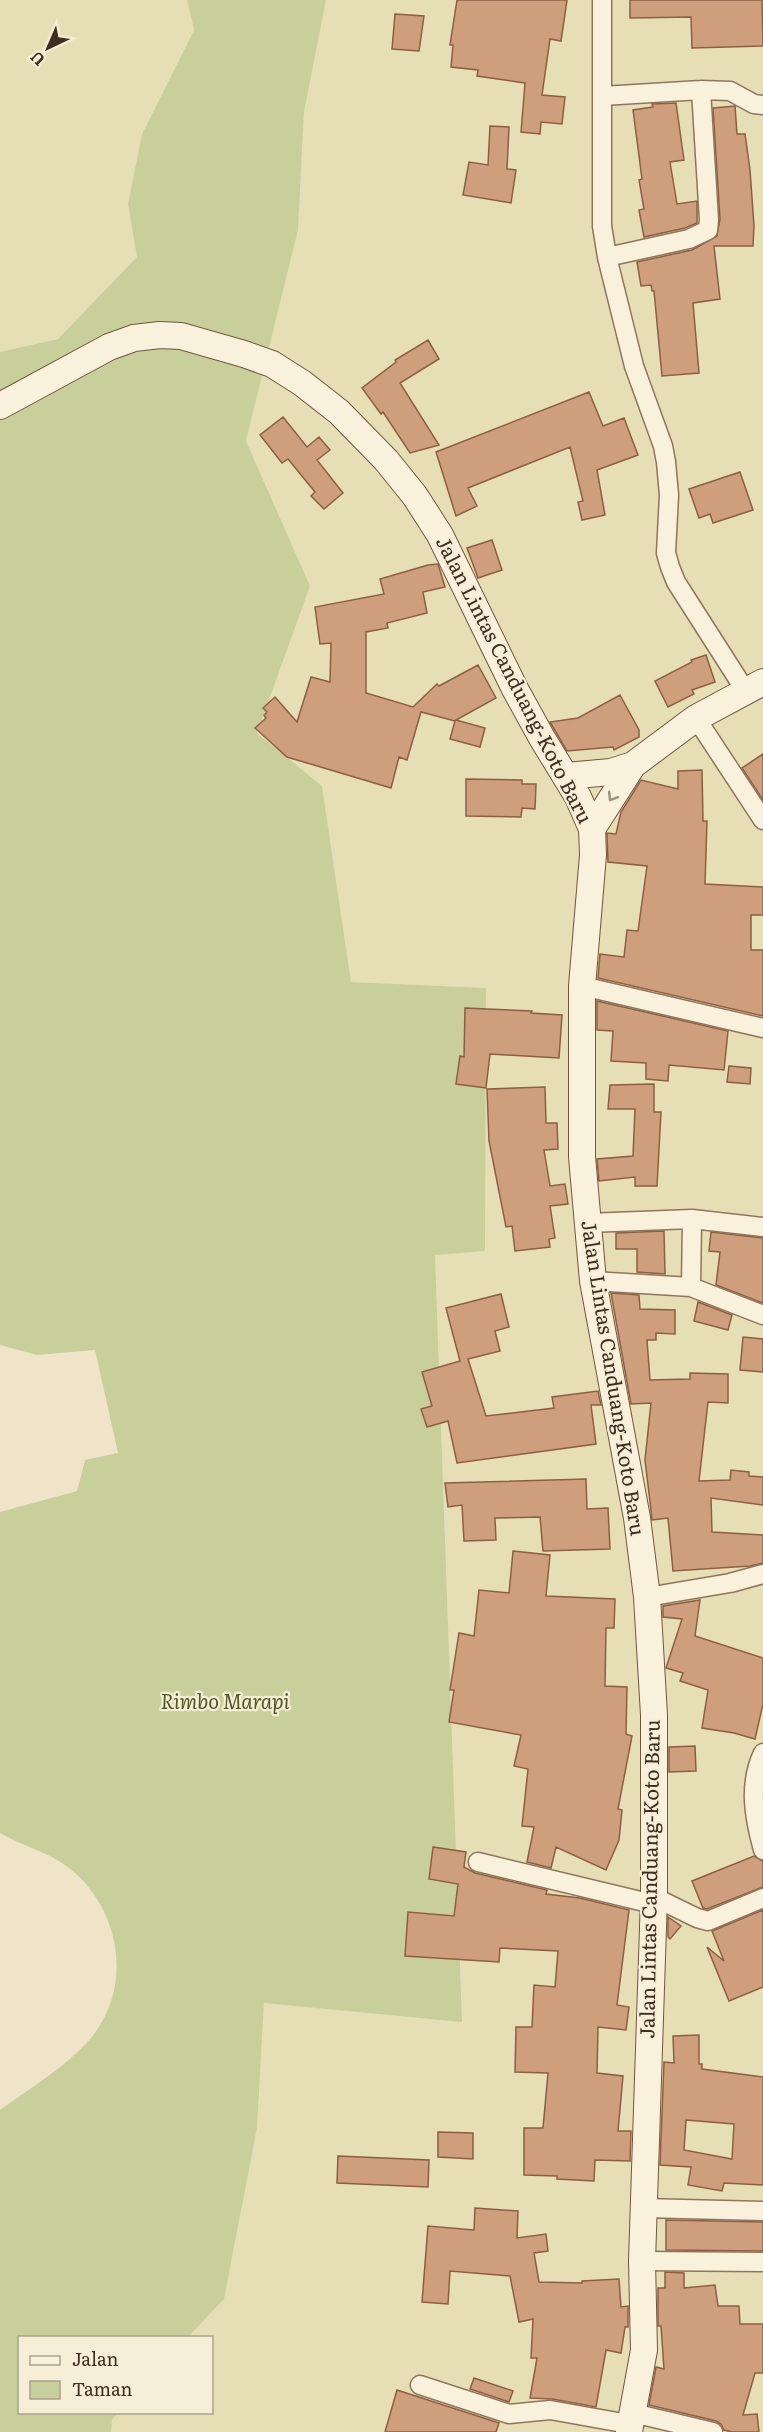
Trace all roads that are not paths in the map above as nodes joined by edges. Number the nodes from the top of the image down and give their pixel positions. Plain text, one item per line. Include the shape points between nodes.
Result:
1 (602, 0) edge
2 (701, 90) junction
3 (602, 96) junction
4 (763, 105) edge
5 (607, 257) junction
6 (0, 406) edge
7 (754, 686) edge
8 (696, 718) junction
9 (633, 765) junction
10 (566, 776) junction
11 (763, 820) edge
12 (592, 829) junction
13 (582, 986) junction
14 (763, 1028) edge
15 (692, 1219) junction
16 (587, 1223) junction
17 (763, 1227) edge
18 (593, 1281) junction
19 (691, 1287) junction
20 (763, 1315) edge
21 (763, 1574) edge
22 (647, 1597) junction
23 (763, 1753) edge
24 (763, 1850) edge
25 (478, 1862) dead end
26 (763, 1898) edge
27 (654, 1900) junction
28 (643, 2208) junction
29 (763, 2211) edge
30 (642, 2260) junction
31 (763, 2262) edge
32 (420, 2385) dead end
33 (630, 2423) edge
34 (713, 2432) edge

1 - 3 street
2 - 3 street
2 - 4 street via 730,91
2 - 5 street via 708,230 689,239
3 - 5 street via 602,226
5 - 7 street via 634,366 663,446 669,495 666,553 670,567 676,582
6 - 10 main road, Jalan Lintas Canduang-Koto Baru via 110,347 134,338 160,335 182,336 244,354 272,364 302,382 355,428 415,496 440,535 542,738
7 - 8 main road
8 - 9 main road
8 - 11 street
9 - 10 main road via 611,772
9 -> 12 main road
10 - 12 main road, Jalan Lintas Canduang-Koto Baru
12 - 13 main road, Jalan Lintas Canduang-Koto Baru
13 - 14 street
13 - 16 main road, Jalan Lintas Canduang-Koto Baru via 582,1156
15 - 16 street
15 - 17 street
15 - 19 street
16 - 18 main road, Jalan Lintas Canduang-Koto Baru
18 - 19 street
18 - 22 main road, Jalan Lintas Canduang-Koto Baru via 637,1518
19 - 20 street
21 - 22 street
22 - 27 main road, Jalan Lintas Canduang-Koto Baru via 654,1715
23 - 24 street via 753,1790
25 - 27 street
26 - 27 street via 708,1921
27 - 28 main road, Jalan Lintas Canduang-Koto Baru
28 - 29 street
28 - 30 main road, Jalan Lintas Canduang-Koto Baru
30 - 31 street
30 - 33 main road, Jalan Lintas Canduang-Koto Baru via 644,2350
32 - 33 street via 509,2414 550,2410
33 - 34 street

